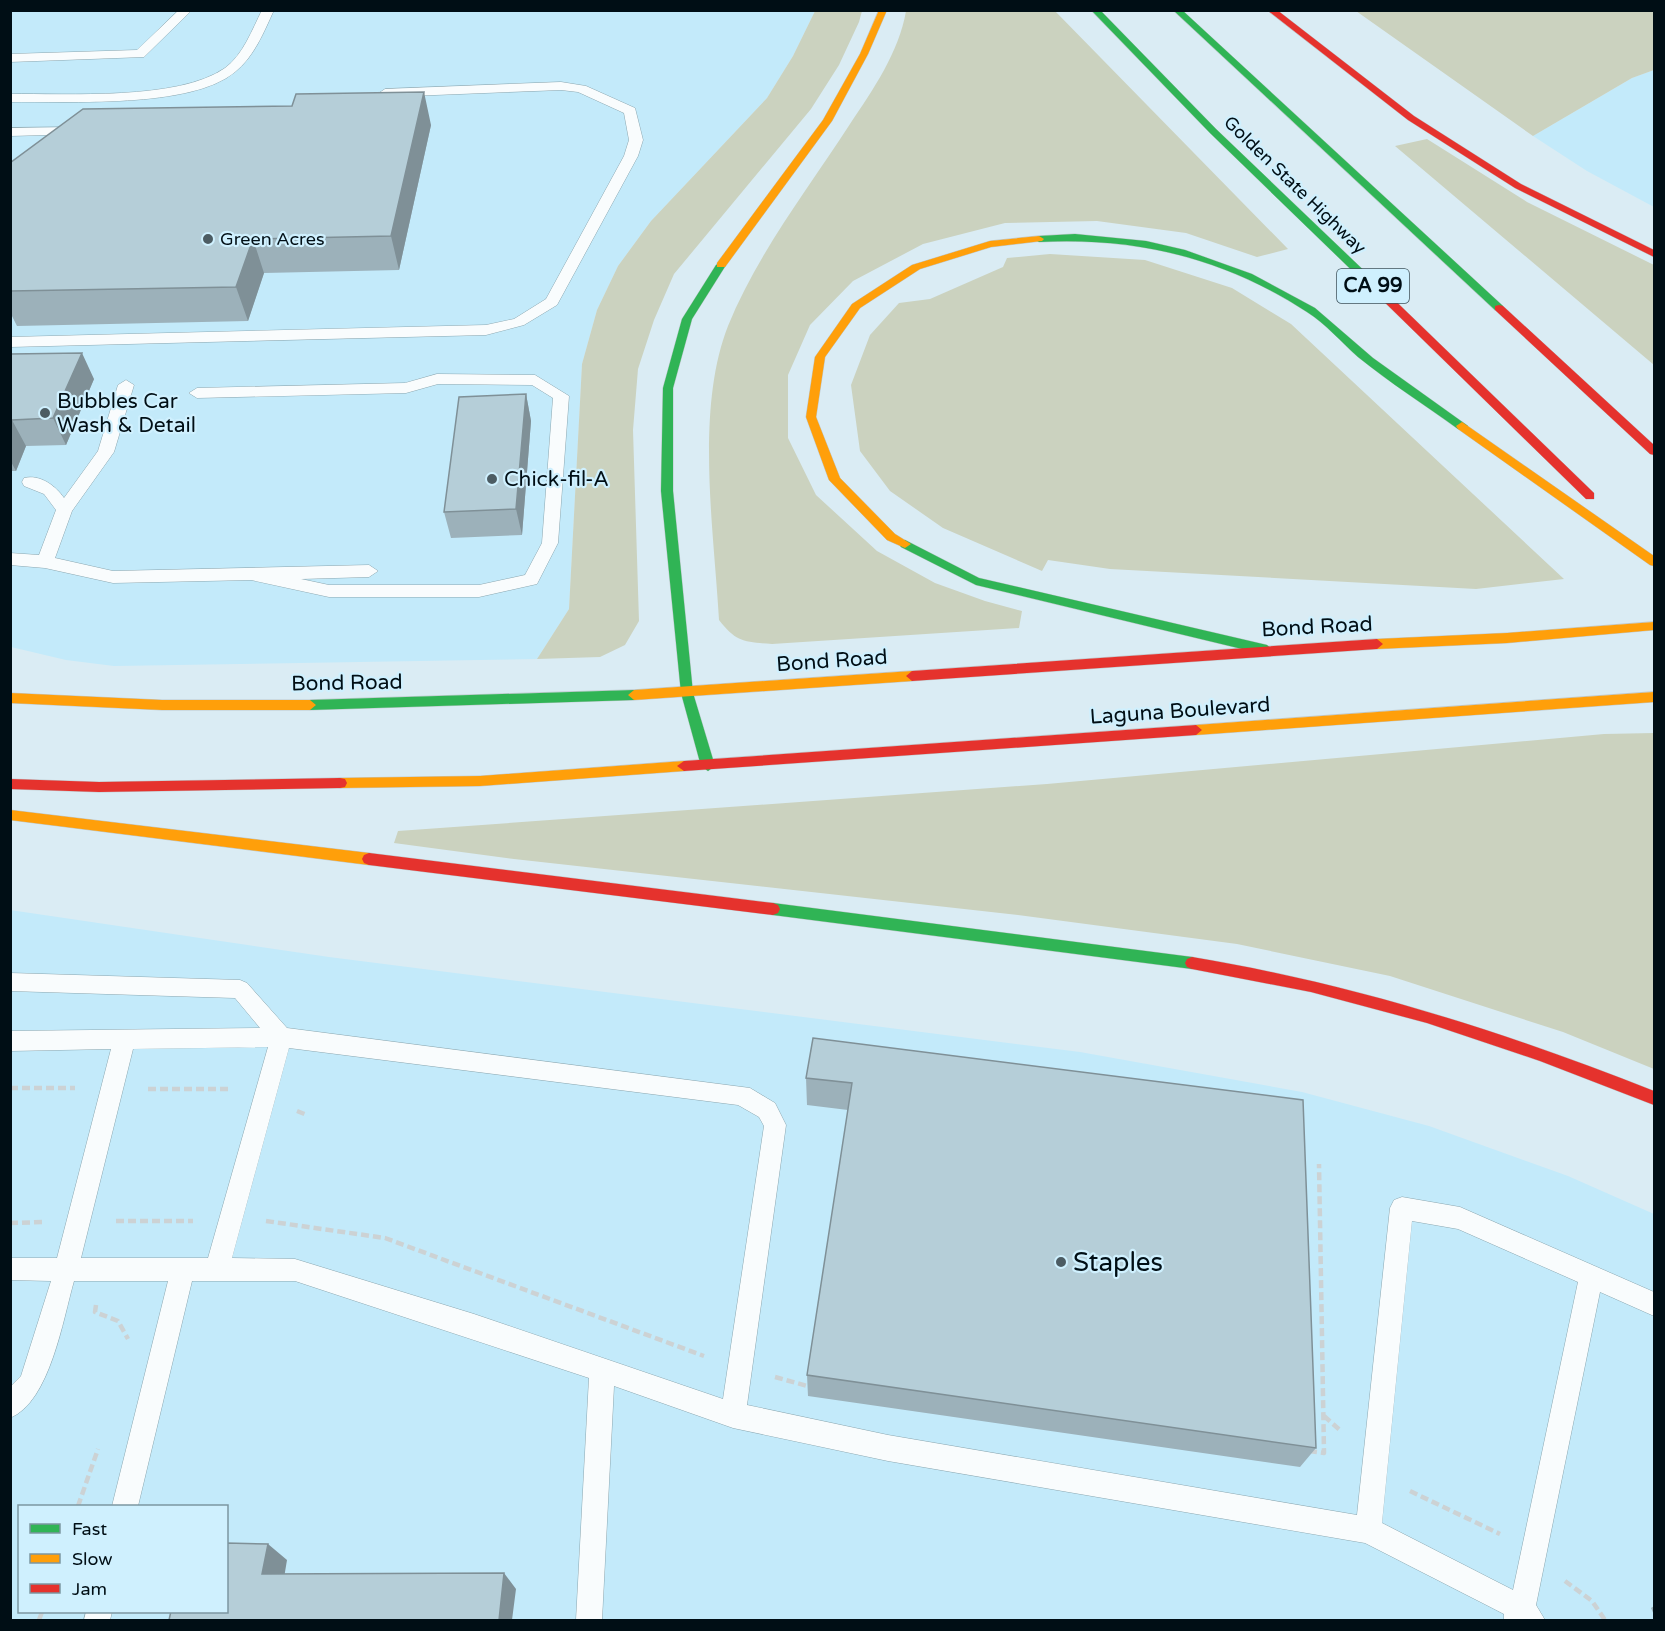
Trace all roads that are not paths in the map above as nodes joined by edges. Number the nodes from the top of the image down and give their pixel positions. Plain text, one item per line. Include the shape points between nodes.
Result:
1 (198, 10) edge
2 (268, 10) edge
3 (883, 10) edge
4 (1095, 10) edge
5 (1177, 10) edge
6 (1271, 10) edge
7 (186, 11) edge
8 (10, 58) edge
9 (371, 94) edge
10 (10, 98) edge
11 (94, 130) edge
12 (10, 132) edge
13 (1654, 254) edge
14 (10, 342) edge
15 (126, 386) dead end
16 (197, 393) dead end
17 (1654, 451) edge
18 (30, 482) dead end
19 (64, 510) junction
20 (10, 559) edge
21 (1654, 560) edge
22 (45, 562) junction
23 (369, 571) dead end
24 (252, 574) junction
25 (1654, 626) edge
26 (1267, 650) junction
27 (687, 693) junction
28 (1654, 697) edge
29 (10, 698) edge
30 (708, 765) junction
31 (10, 784) edge
32 (10, 816) edge
33 (10, 982) edge
34 (281, 1037) junction
35 (124, 1040) junction
36 (10, 1041) edge
37 (1654, 1098) edge
38 (10, 1269) edge
39 (66, 1269) junction
40 (183, 1270) junction
41 (217, 1270) junction
42 (1592, 1276) junction
43 (1654, 1304) edge
44 (602, 1371) junction
45 (10, 1406) edge
46 (733, 1416) junction
47 (125, 1505) edge
48 (1368, 1530) junction
49 (1523, 1617) edge
50 (589, 1620) edge

1 - 7 lane
2 - 10 lane via 254,39 228,72 202,82 157,94
3 - 27 main road via 827,121 720,266 687,319 675,356 668,388 668,491
4 - 21 main road, Golden State Highway / CA 99 via 1213,131
5 - 17 main road
6 - 13 main road via 1411,118 1508,180
7 - 8 lane via 140,54
9 - 14 lane via 561,86 581,89 630,111 636,140 631,156 552,302 519,322 486,330
11 - 12 lane
15 - 19 lane via 106,452
16 - 24 lane via 406,388 437,379 535,380 561,396 550,543 531,580 478,591 329,591
18 - 19 lane via 50,490
19 - 22 lane
20 - 22 lane
21 - 26 main road via 1368,358 1312,311 1242,271 1161,245 1075,236 990,244 916,267 856,306 820,357 811,417 835,480 891,537 976,581
22 - 24 lane via 113,577
23 - 24 lane
25 - 26 main road, Bond Road via 1507,639
26 - 27 main road, Bond Road
27 - 29 main road, Bond Road via 334,705 162,705
27 - 30 main road
28 - 30 main road, Laguna Boulevard
30 - 31 main road via 480,781 296,786
32 - 37 main road via 1215,967 1325,987 1442,1018 1563,1060
33 - 34 lane via 240,989
34 - 35 lane
34 - 41 lane
34 - 46 lane via 742,1095 767,1110 775,1125
35 - 36 lane
35 - 39 lane
38 - 39 lane
39 - 40 lane
39 - 45 lane via 31,1383
40 - 41 lane
40 - 47 lane
41 - 44 lane via 295,1270
42 - 43 lane
42 - 48 lane via 1460,1218 1402,1208
42 - 49 lane
44 - 46 lane
44 - 50 lane
46 - 48 lane via 899,1450
48 - 49 lane

